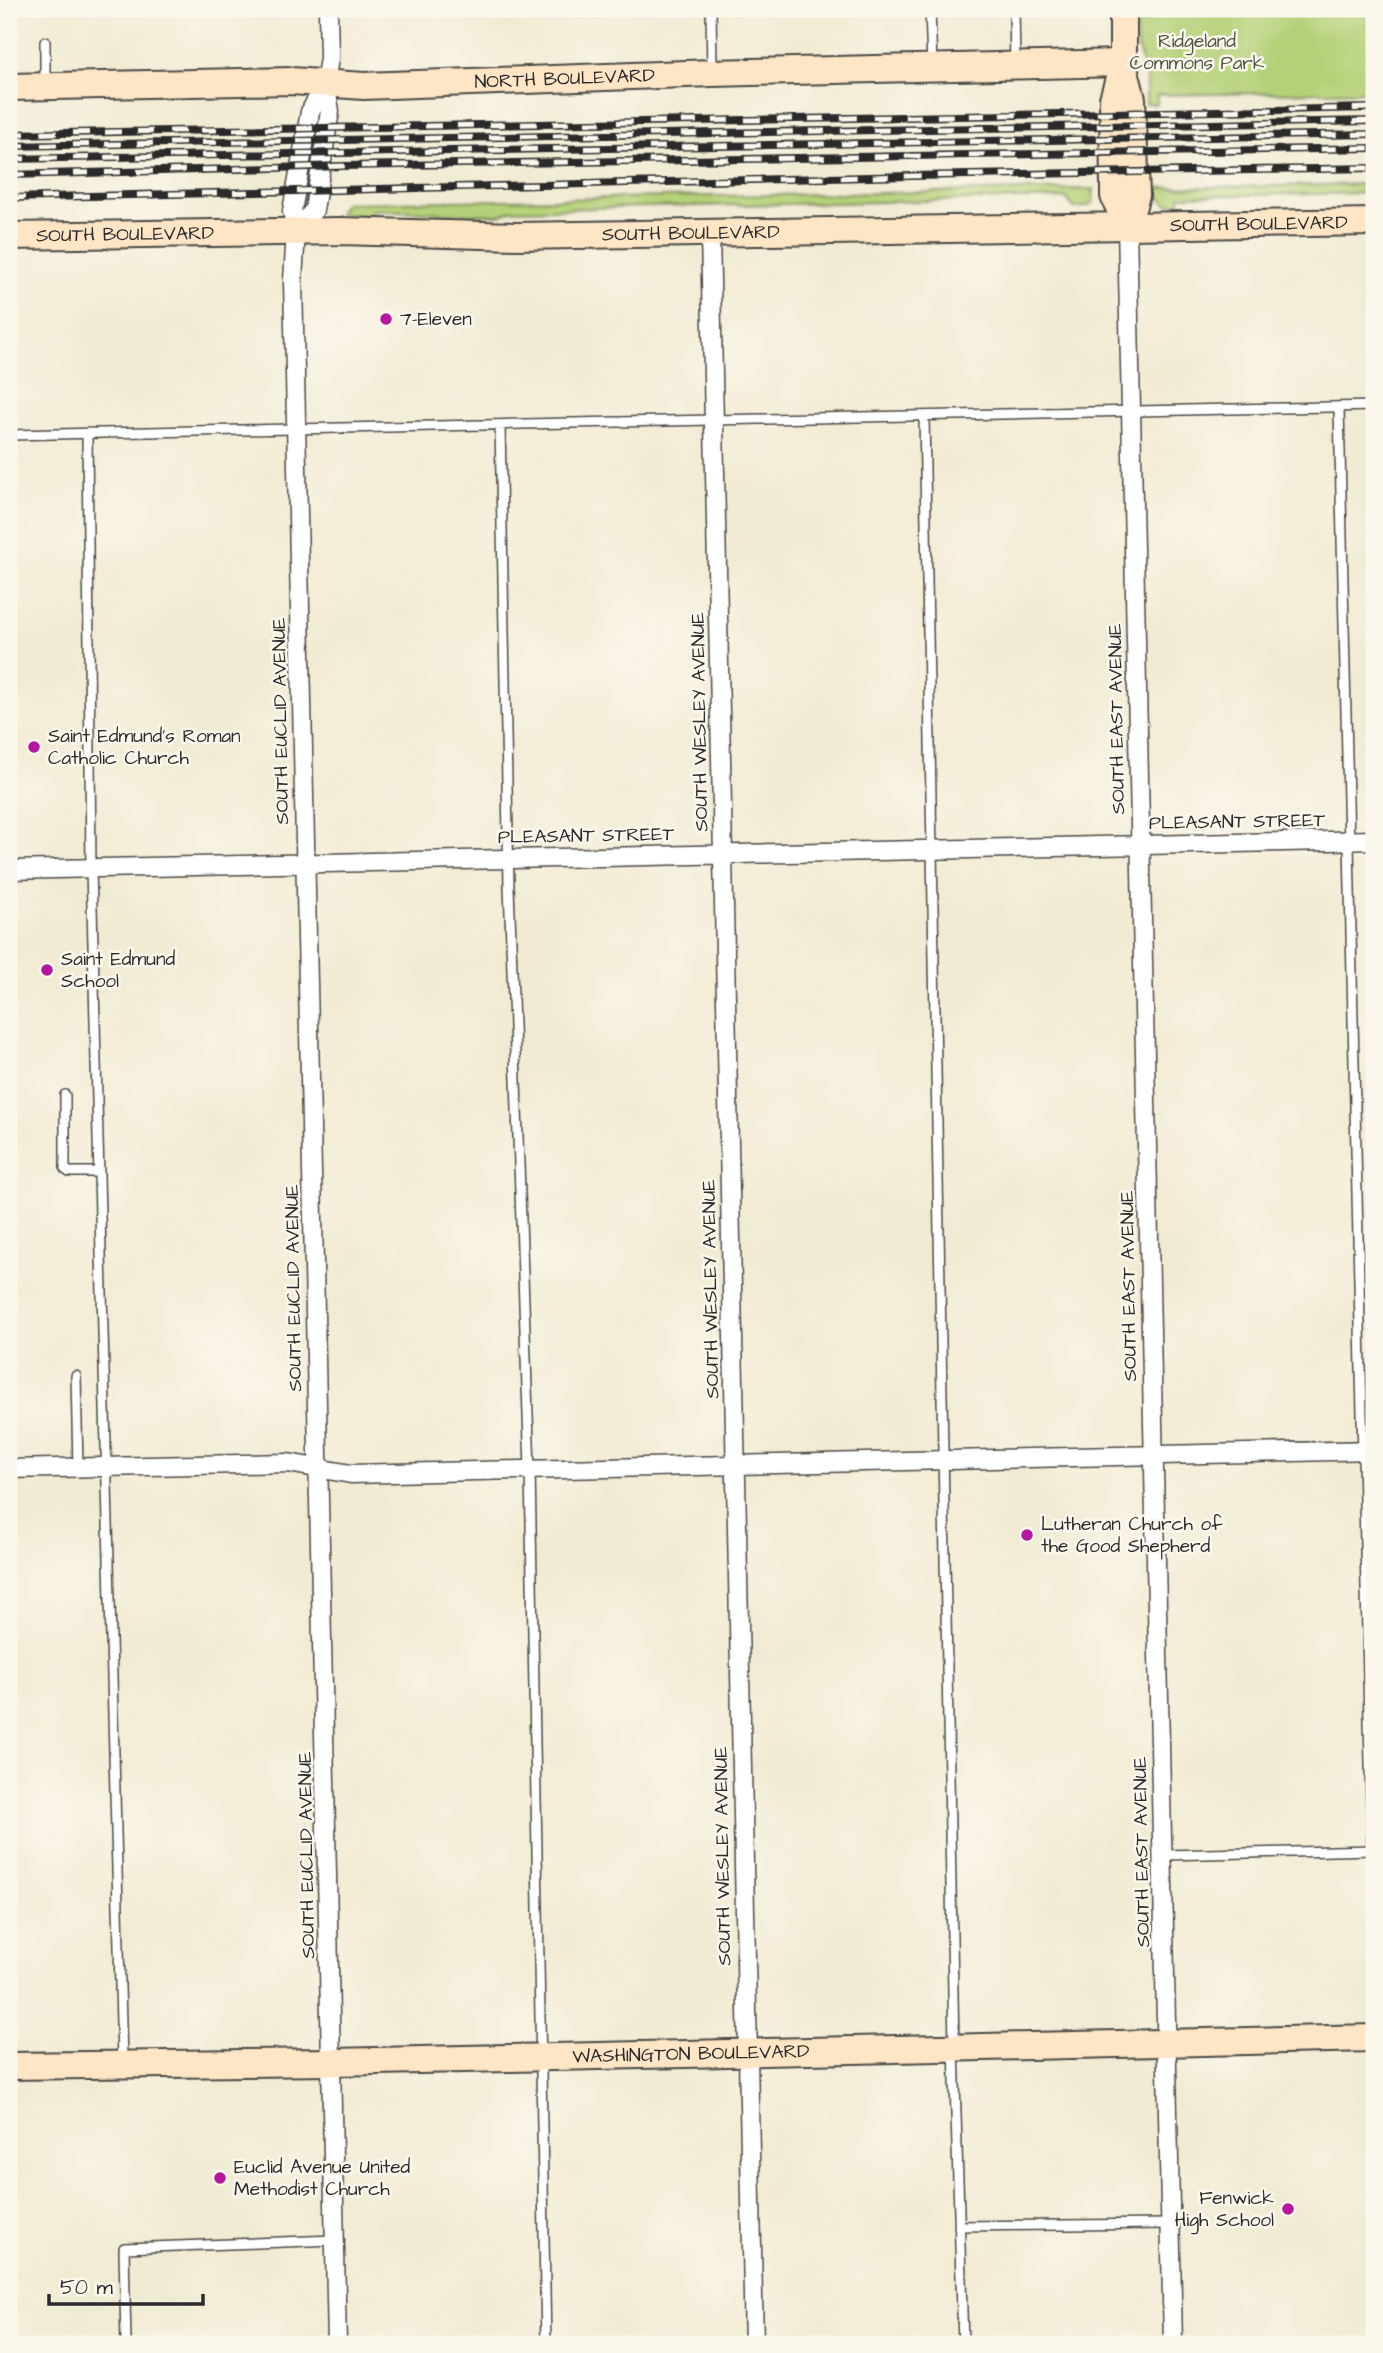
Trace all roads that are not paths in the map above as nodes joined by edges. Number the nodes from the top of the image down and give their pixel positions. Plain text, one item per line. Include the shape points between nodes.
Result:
1 (328, 9) edge
2 (711, 9) edge
3 (930, 9) edge
4 (1014, 9) edge
5 (1123, 9) edge
6 (44, 42) dead end
7 (1124, 64) junction
8 (1015, 66) junction
9 (932, 67) junction
10 (712, 73) junction
11 (325, 84) junction
12 (45, 86) junction
13 (9, 87) edge
14 (1374, 222) edge
15 (1127, 226) junction
16 (296, 232) junction
17 (710, 232) junction
18 (9, 236) edge
19 (1374, 406) edge
20 (1339, 407) junction
21 (1131, 411) junction
22 (924, 416) junction
23 (715, 420) junction
24 (500, 425) junction
25 (296, 429) junction
26 (86, 433) junction
27 (9, 435) edge
28 (1374, 840) edge
29 (1349, 841) junction
30 (1140, 845) junction
31 (931, 850) junction
32 (724, 854) junction
33 (508, 859) junction
34 (304, 864) junction
35 (91, 868) junction
36 (9, 870) edge
37 (65, 1095) dead end
38 (99, 1172) junction
39 (76, 1376) dead end
40 (1368, 1450) edge
41 (1154, 1455) junction
42 (943, 1460) junction
43 (735, 1465) junction
44 (107, 1467) junction
45 (78, 1468) junction
46 (9, 1469) edge
47 (319, 1469) junction
48 (530, 1470) junction
49 (1373, 1850) edge
50 (1163, 1855) junction
51 (1374, 2038) edge
52 (1167, 2043) junction
53 (954, 2048) junction
54 (748, 2052) junction
55 (541, 2057) junction
56 (332, 2062) junction
57 (122, 2065) junction
58 (9, 2066) edge
59 (1171, 2224) junction
60 (959, 2226) junction
61 (335, 2240) junction
62 (126, 2344) edge
63 (337, 2344) edge
64 (546, 2344) edge
65 (754, 2344) edge
66 (962, 2344) edge
67 (1173, 2344) edge

1 - 11 street
2 - 10 lane
3 - 9 lane
4 - 8 lane
5 - 7 street
6 - 12 lane
7 - 8 street, NORTH BOULEVARD
7 - 15 street via 1132,99 1136,195
8 - 9 street, NORTH BOULEVARD
9 - 10 street, NORTH BOULEVARD
10 - 11 street, NORTH BOULEVARD
11 - 12 street, NORTH BOULEVARD
11 - 16 street via 330,111 314,210
12 - 13 street, NORTH BOULEVARD
14 - 15 street, SOUTH BOULEVARD
15 - 17 street, SOUTH BOULEVARD
15 - 21 street, SOUTH EAST AVENUE
16 - 17 street, SOUTH BOULEVARD via 517,236
16 - 18 street, SOUTH BOULEVARD
16 - 25 street, SOUTH EUCLID AVENUE
17 - 23 street, SOUTH WESLEY AVENUE
19 - 20 lane
20 - 21 lane
20 - 29 lane
21 - 22 lane
21 - 30 street, SOUTH EAST AVENUE
22 - 23 lane
22 - 31 lane
23 - 24 lane
23 - 32 street, SOUTH WESLEY AVENUE
24 - 25 lane
24 - 33 lane
25 - 26 lane
25 - 34 street, SOUTH EUCLID AVENUE
26 - 27 lane
26 - 35 lane
28 - 29 street, PLEASANT STREET
29 - 30 street, PLEASANT STREET
29 - 40 lane
30 - 31 street, PLEASANT STREET
30 - 41 street, SOUTH EAST AVENUE
31 - 32 street, PLEASANT STREET
31 - 42 lane
32 - 33 street, PLEASANT STREET
32 - 43 street, SOUTH WESLEY AVENUE
33 - 34 street, PLEASANT STREET
33 - 48 lane
34 - 35 street, PLEASANT STREET
34 - 47 street, SOUTH EUCLID AVENUE
35 - 36 street, PLEASANT STREET
35 - 38 lane
37 - 38 lane via 65,1169
38 - 44 lane
39 - 45 lane
40 - 41 street
40 - 49 lane
41 - 42 street
41 - 50 street, SOUTH EAST AVENUE
42 - 43 street
42 - 53 lane
43 - 48 street
43 - 54 street, SOUTH WESLEY AVENUE
44 - 45 street
44 - 47 street via 288,1463
44 - 57 lane
45 - 46 street
47 - 48 street via 351,1474
47 - 56 street, SOUTH EUCLID AVENUE
48 - 55 lane
49 - 50 lane
50 - 52 street, SOUTH EAST AVENUE
51 - 52 street, WASHINGTON BOULEVARD
52 - 53 street, WASHINGTON BOULEVARD
52 - 59 street, SOUTH EAST AVENUE
53 - 54 street, WASHINGTON BOULEVARD
53 - 60 lane
54 - 55 street, WASHINGTON BOULEVARD
54 - 65 street, SOUTH WESLEY AVENUE
55 - 56 street, WASHINGTON BOULEVARD
55 - 64 lane
56 - 57 street, WASHINGTON BOULEVARD
56 - 61 street, SOUTH EUCLID AVENUE
57 - 58 street, WASHINGTON BOULEVARD
59 - 60 lane
59 - 67 street, SOUTH EAST AVENUE
60 - 66 lane
61 - 62 lane via 124,2248
61 - 63 street, SOUTH EUCLID AVENUE

